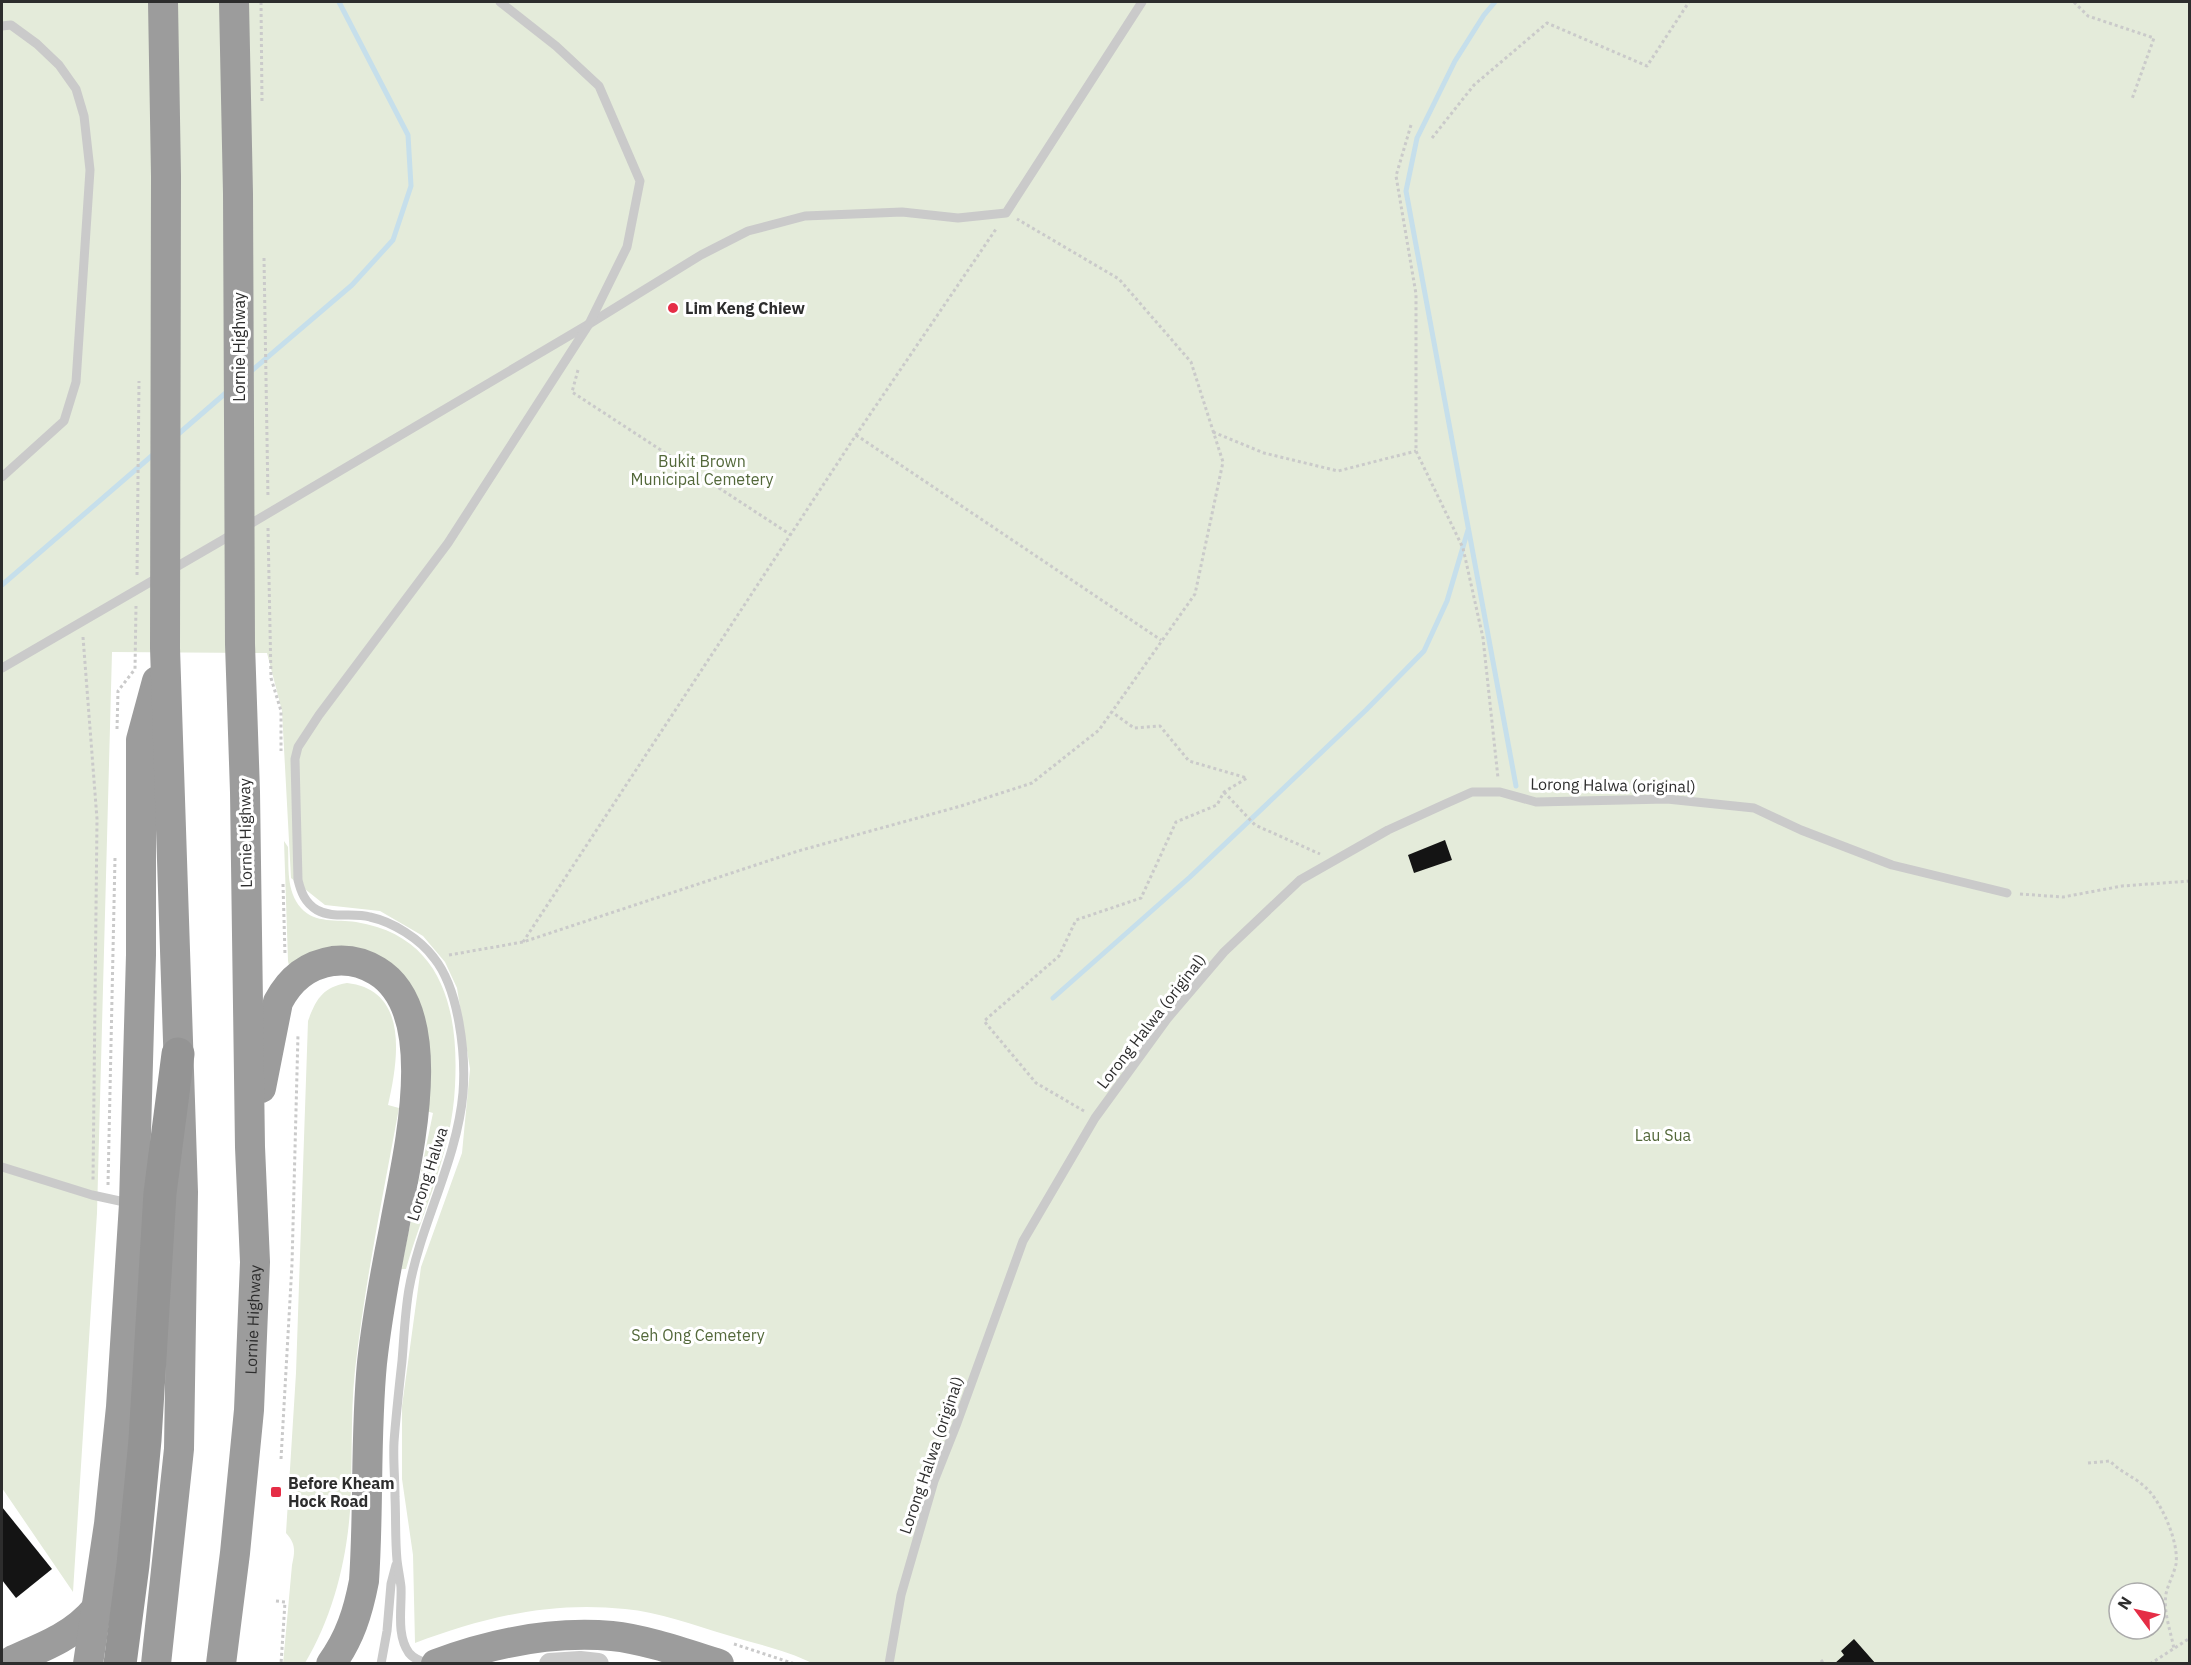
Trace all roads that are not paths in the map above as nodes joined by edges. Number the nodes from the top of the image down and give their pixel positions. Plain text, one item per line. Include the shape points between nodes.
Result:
1 (163, 2) edge
2 (234, 2) edge
3 (500, 2) edge
4 (1143, 2) edge
5 (2, 26) edge
6 (589, 324) junction
7 (2, 477) edge
8 (165, 641) junction
9 (2, 668) edge
10 (2007, 893) road end
11 (178, 1054) junction
12 (250, 1147) junction
13 (2, 1167) edge
14 (134, 1204) junction
15 (397, 1561) junction
16 (96, 1610) junction
17 (226, 1623) junction
18 (44, 1647) junction
19 (12, 1662) edge
20 (71, 1664) edge
21 (88, 1664) edge
22 (120, 1664) edge
23 (156, 1664) edge
24 (221, 1664) edge
25 (241, 1664) edge
26 (331, 1664) edge
27 (381, 1664) edge
28 (429, 1664) edge
29 (436, 1664) edge
30 (550, 1664) edge
31 (598, 1664) edge
32 (719, 1664) edge
33 (889, 1664) edge

1 - 8 highway
2 - 12 highway, Lornie Highway
3 - 6 lane, Lorong Halwa via 599,86 640,181 627,247
4 - 6 lane via 1006,213 958,218 902,212 805,216 748,231 701,255
5 - 7 lane via 11,25 37,44 76,88 84,116 90,170 76,382 64,421
6 - 9 lane
6 - 15 lane, Lorong Halwa via 448,543 319,716 298,747 295,759 298,880 307,902 330,915 369,916 417,942 434,958 449,986 458,1016 463,1058 459,1126 409,1289 394,1445
8 - 11 highway
8 - 14 highway via 141,740 141,955
10 - 33 lane, Lorong Halwa (original) via 1892,865 1801,831 1754,808 1667,799 1536,802 1500,792 1472,792 1388,830 1300,880 1224,952 1167,1019 1095,1118 1023,1241 934,1481 901,1595
11 - 22 highway via 160,1193 145,1440
11 - 23 highway via 183,1191 179,1449
12 - 17 highway, Lornie Highway via 255,1262 249,1410
12 - 26 highway via 278,1002 289,984 311,966 334,961 354,961 387,977 399,993 411,1022 416,1055 414,1108 372,1364 364,1581 357,1615 344,1647
13 - 14 lane via 92,1196
14 - 16 highway via 121,1407
15 - 27 lane, Lorong Halwa
15 - 28 lane, Lorong Halwa via 401,1634 410,1654
16 - 18 highway via 76,1630
16 - 21 highway
17 - 24 highway, Lornie Highway
17 - 25 highway
18 - 19 highway
18 - 20 highway
29 - 32 highway via 509,1642 571,1635 614,1636
30 - 31 street

